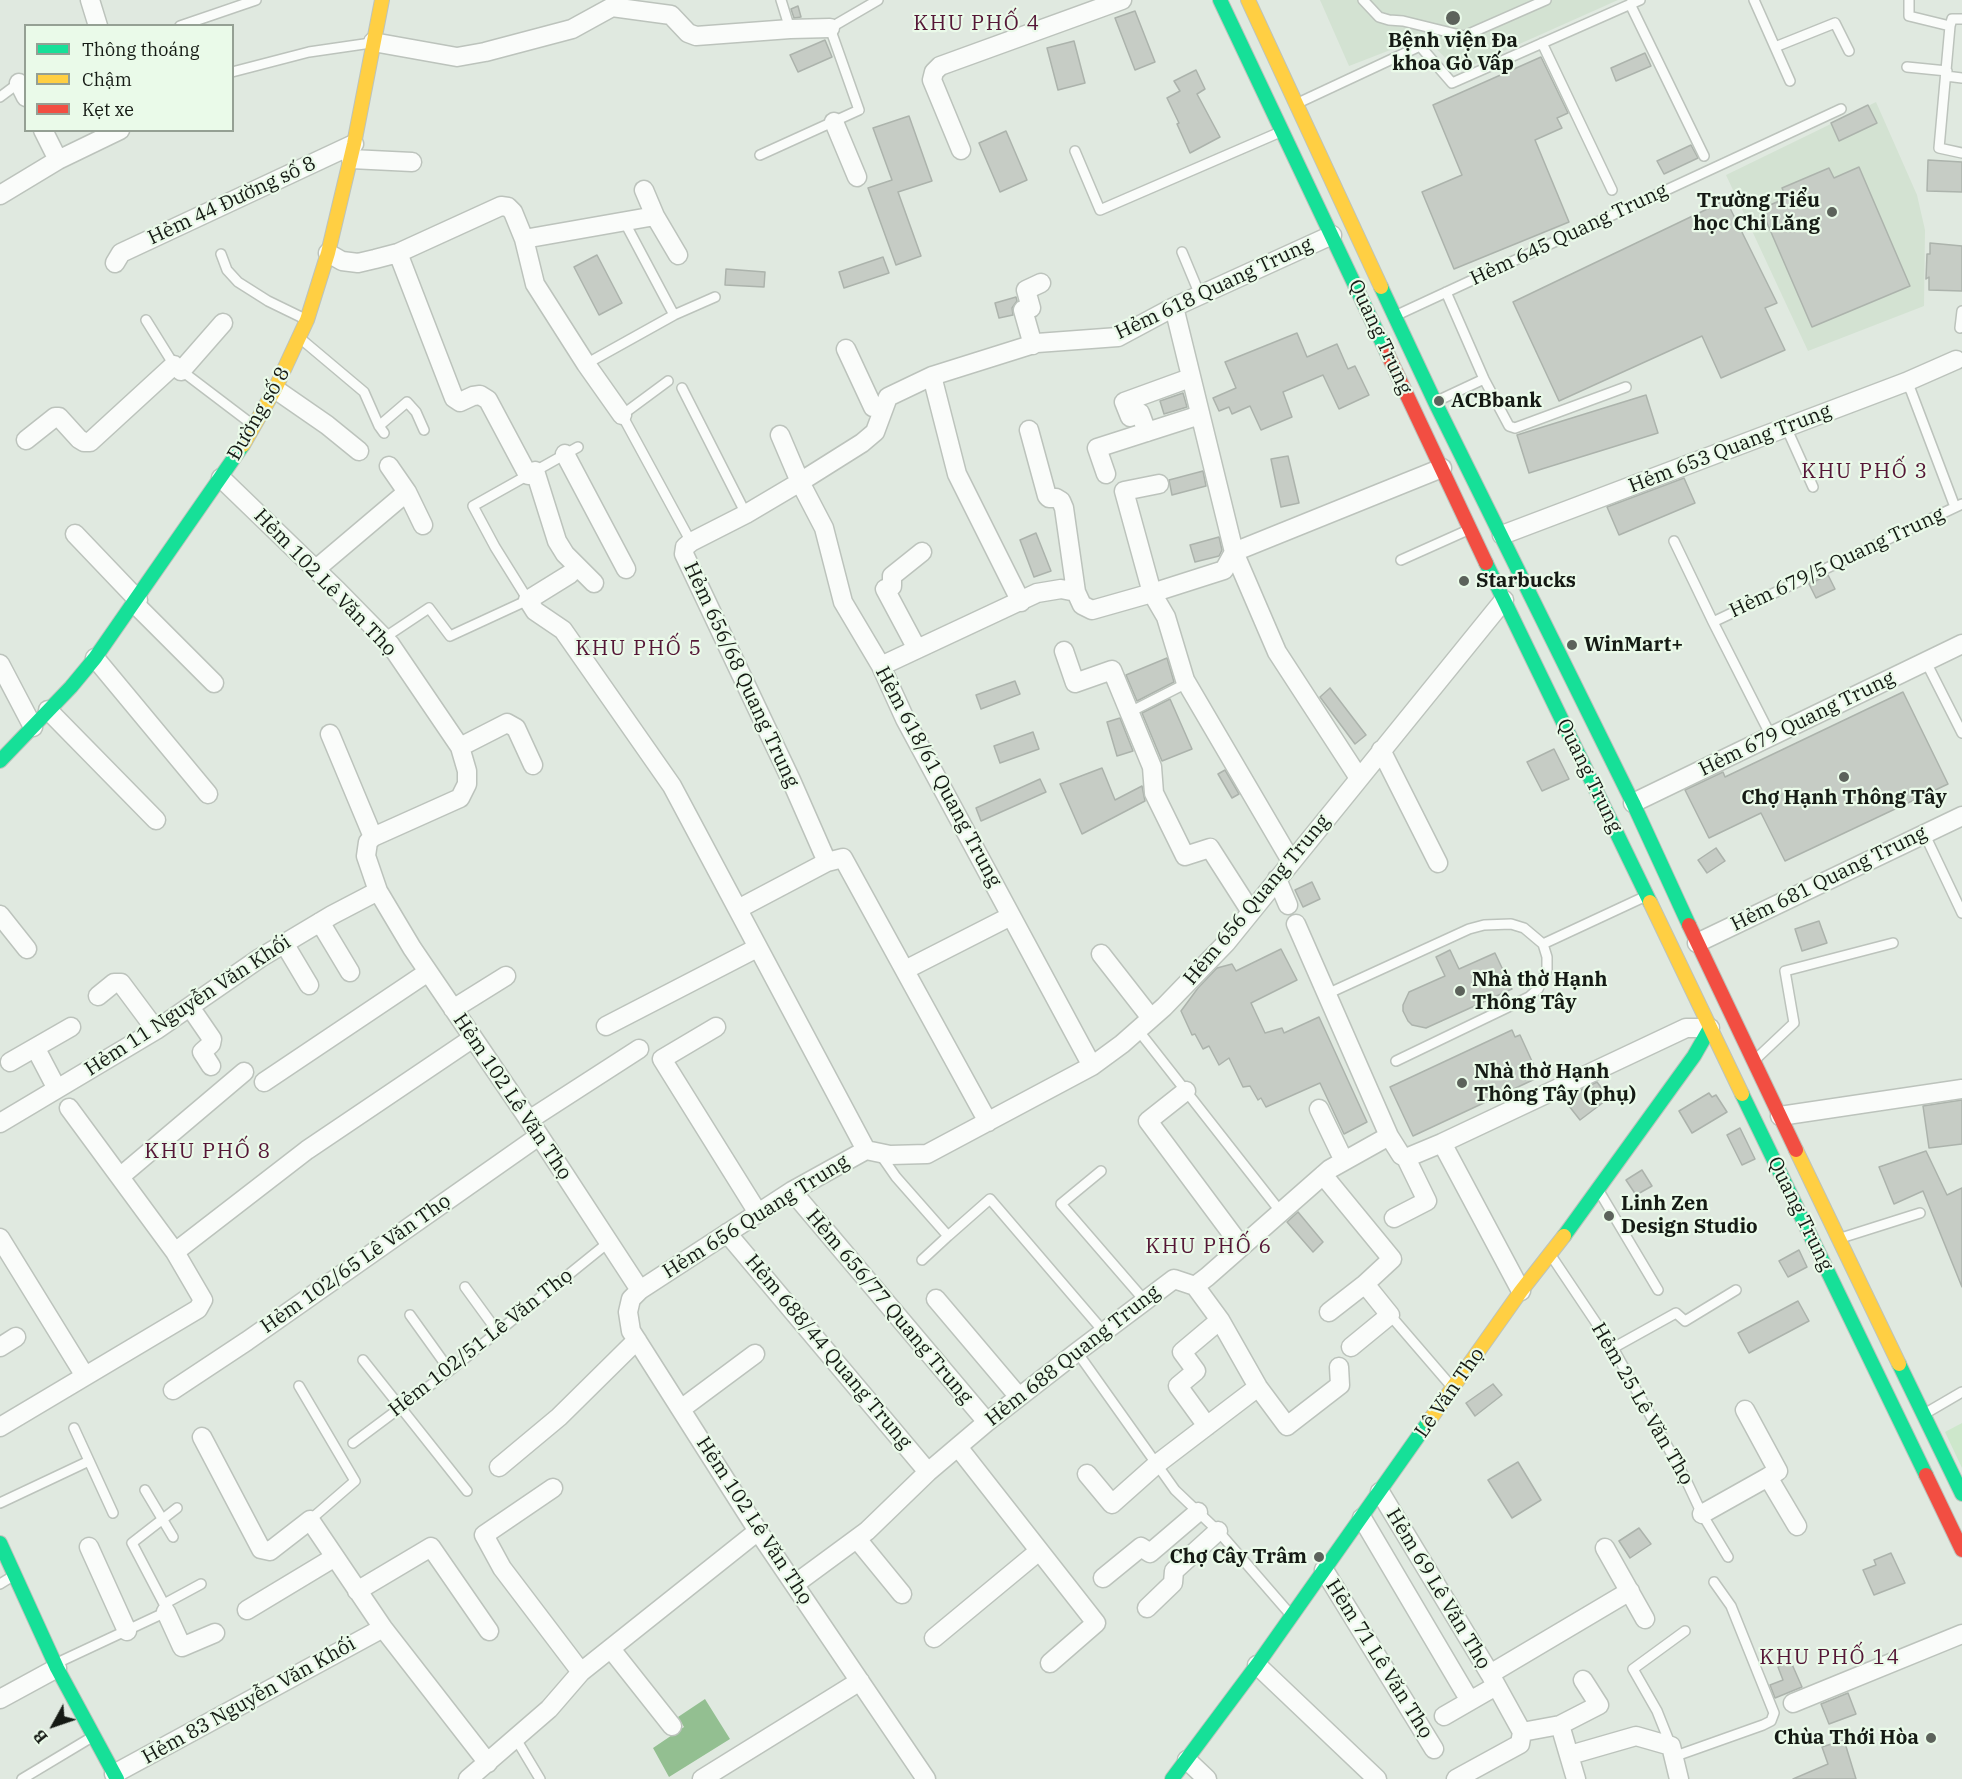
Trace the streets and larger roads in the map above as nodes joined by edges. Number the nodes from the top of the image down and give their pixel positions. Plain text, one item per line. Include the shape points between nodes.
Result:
1 (90, 0) edge
2 (382, 0) edge
3 (1122, 0) edge
4 (1220, 0) edge
5 (1248, 0) edge
6 (626, 4) edge
7 (97, 24) edge
8 (830, 28) road end
9 (374, 42) junction
10 (834, 122) road end
11 (44, 132) edge
12 (116, 132) edge
13 (962, 150) dead end
14 (353, 152) junction
15 (58, 160) junction
16 (412, 162) dead end
17 (857, 177) dead end
18 (644, 190) dead end
19 (0, 195) edge
20 (655, 216) junction
21 (1332, 235) junction
22 (524, 239) junction
23 (328, 253) junction
24 (398, 253) junction
25 (678, 255) dead end
26 (115, 263) dead end
27 (1041, 283) dead end
28 (1174, 307) junction
29 (223, 323) dead end
30 (1033, 345) junction
31 (846, 349) dead end
32 (1956, 360) dead end
33 (932, 376) junction
34 (1190, 378) junction
35 (275, 389) junction
36 (1435, 402) junction
37 (883, 408) junction
38 (1416, 412) junction
39 (622, 415) road end
40 (1200, 416) junction
41 (1029, 430) dead end
42 (1147, 432) junction
43 (780, 435) dead end
44 (27, 440) dead end
45 (572, 450) road end
46 (359, 451) dead end
47 (389, 466) dead end
48 (1442, 468) junction
49 (1106, 474) dead end
50 (221, 478) junction
51 (800, 482) junction
52 (1159, 484) dead end
53 (406, 492) junction
54 (423, 525) dead end
55 (75, 534) dead end
56 (1502, 535) junction
57 (691, 542) joint
58 (922, 552) dead end
59 (1233, 552) junction
60 (316, 569) junction
61 (626, 569) dead end
62 (570, 574) dead end
63 (594, 583) dead end
64 (1076, 592) junction
65 (1152, 593) junction
66 (1504, 600) junction
67 (136, 602) junction
68 (1021, 602) junction
69 (1962, 644) edge
70 (917, 649) junction
71 (1064, 651) dead end
72 (95, 658) junction
73 (0, 664) edge
74 (881, 666) junction
75 (214, 683) dead end
76 (48, 710) junction
77 (33, 727) junction
78 (330, 734) dead end
79 (460, 747) junction
80 (1381, 750) junction
81 (0, 761) edge
82 (533, 765) dead end
83 (1359, 778) junction
84 (208, 794) dead end
85 (1633, 803) junction
86 (1962, 816) edge
87 (156, 820) dead end
88 (373, 837) junction
89 (1291, 861) junction
90 (827, 862) junction
91 (1438, 863) dead end
92 (1277, 879) junction
93 (378, 891) junction
94 (1288, 905) road end
95 (738, 909) junction
96 (1251, 912) junction
97 (0, 915) edge
98 (1011, 916) junction
99 (320, 922) junction
100 (1296, 924) road end
101 (284, 943) junction
102 (1697, 943) junction
103 (27, 948) dead end
104 (757, 948) junction
105 (1101, 954) dead end
106 (905, 970) junction
107 (350, 972) dead end
108 (428, 972) junction
109 (506, 976) dead end
110 (309, 985) dead end
111 (98, 996) dead end
112 (1727, 1006) junction
113 (190, 1007) junction
114 (453, 1009) junction
115 (1145, 1024) junction
116 (606, 1026) dead end
117 (71, 1027) dead end
118 (716, 1027) dead end
119 (1710, 1028) junction
120 (156, 1030) junction
121 (473, 1038) junction
122 (36, 1049) junction
123 (639, 1049) dead end
124 (10, 1062) dead end
125 (211, 1066) dead end
126 (1092, 1066) junction
127 (244, 1072) dead end
128 (264, 1082) dead end
129 (57, 1089) junction
130 (1962, 1089) edge
131 (1186, 1091) road end
132 (69, 1108) dead end
133 (1319, 1109) dead end
134 (1780, 1116) junction
135 (529, 1120) junction
136 (988, 1122) junction
137 (0, 1123) edge
138 (539, 1136) junction
139 (1389, 1136) junction
140 (1442, 1143) junction
141 (872, 1151) junction
142 (1406, 1158) junction
143 (1344, 1161) junction
144 (1323, 1175) junction
145 (121, 1176) junction
146 (792, 1191) junction
147 (758, 1213) junction
148 (1394, 1218) dead end
149 (727, 1233) junction
150 (0, 1238) edge
151 (1241, 1246) junction
152 (176, 1252) junction
153 (1365, 1284) junction
154 (1195, 1286) junction
155 (640, 1290) junction
156 (1521, 1291) junction
157 (936, 1299) dead end
158 (1329, 1312) dead end
159 (1220, 1320) junction
160 (16, 1337) dead end
161 (637, 1340) junction
162 (0, 1347) edge
163 (1351, 1347) dead end
164 (755, 1354) dead end
165 (1339, 1367) dead end
166 (86, 1376) junction
167 (1258, 1387) junction
168 (173, 1390) dead end
169 (1019, 1397) junction
170 (681, 1409) junction
171 (1745, 1410) dead end
172 (1923, 1414) junction
173 (987, 1422) junction
174 (1902, 1425) junction
175 (1207, 1426) junction
176 (0, 1427) edge
177 (202, 1437) dead end
178 (958, 1447) junction
179 (499, 1467) dead end
180 (928, 1472) junction
181 (1087, 1474) dead end
182 (1768, 1477) junction
183 (553, 1488) dead end
184 (1380, 1491) junction
185 (1962, 1494) edge
186 (1198, 1512) road end
187 (1702, 1514) road end
188 (1362, 1518) junction
189 (1797, 1526) dead end
190 (758, 1531) junction
191 (1218, 1531) road end
192 (857, 1539) junction
193 (0, 1543) edge
194 (88, 1547) dead end
195 (1605, 1548) dead end
196 (1962, 1550) edge
197 (1038, 1551) junction
198 (335, 1557) junction
199 (1324, 1570) junction
200 (1103, 1578) dead end
201 (795, 1584) junction
202 (357, 1591) junction
203 (1630, 1591) junction
204 (902, 1594) dead end
205 (165, 1608) road end
206 (1147, 1608) dead end
207 (247, 1610) dead end
208 (1645, 1618) dead end
209 (383, 1628) junction
210 (127, 1631) road end
211 (489, 1631) dead end
212 (215, 1633) dead end
213 (1962, 1634) edge
214 (934, 1638) dead end
215 (611, 1649) junction
216 (1050, 1663) dead end
217 (1257, 1665) junction
218 (56, 1666) junction
219 (581, 1672) junction
220 (1493, 1680) junction
221 (1583, 1680) dead end
222 (860, 1681) junction
223 (0, 1699) edge
224 (1470, 1701) junction
225 (1793, 1703) dead end
226 (1444, 1716) dead end
227 (1560, 1725) junction
228 (672, 1726) dead end
229 (1522, 1732) junction
230 (1434, 1749) dead end
231 (1570, 1755) junction
232 (1187, 1760) junction
233 (488, 1763) junction
234 (116, 1777) edge
235 (468, 1779) edge
236 (702, 1779) edge
237 (926, 1779) edge
238 (1172, 1779) edge
239 (1207, 1779) edge
240 (1377, 1779) edge
241 (1456, 1779) edge
242 (1576, 1779) edge
243 (1679, 1779) edge

1 - 7 street
2 - 9 main road, Đường số 8
3 - 13 street via 940,66 932,80
4 - 21 main road, Quang Trung
5 - 36 main road, Quang Trung
6 - 8 street via 671,15 696,36
6 - 9 street via 612,7 572,29 457,57
9 - 14 main road, Đường số 8
10 - 17 street
11 - 15 street
12 - 15 street
14 - 16 street
14 - 23 main road, Đường số 8
14 - 26 street, Hẻm 44 Đường số 8 via 121,253
15 - 19 street
18 - 20 street
20 - 22 street
20 - 25 street
21 - 28 street, Hẻm 618 Quang Trung
21 - 38 main road, Quang Trung
22 - 24 street, Hẻm 656/68 Quang Trung via 513,212 501,206
22 - 39 street, Hẻm 656/68 Quang Trung via 535,284
23 - 24 street via 342,261 358,262
23 - 35 main road, Đường số 8 via 308,320
24 - 63 street via 454,398 460,402 480,395 488,400 531,473 557,541
27 - 30 street via 1026,290 1031,308 1023,310
28 - 30 street, Hẻm 618 Quang Trung via 1118,338
28 - 34 street
29 - 44 street via 178,368 90,441 79,439 59,417
30 - 33 street, Hẻm 618 Quang Trung
31 - 37 street via 873,406
32 - 56 street, Hẻm 653 Quang Trung
33 - 37 street, Hẻm 618 Quang Trung via 888,397
33 - 68 street via 957,474
34 - 40 street
34 - 42 street via 1124,402 1130,417 1140,413
35 - 46 street
35 - 50 main road, Đường số 8
36 - 38 main road
36 - 56 main road, Quang Trung
37 - 51 street, Hẻm 618 Quang Trung via 875,432
38 - 48 main road, Quang Trung
40 - 42 street
40 - 59 street
41 - 64 street via 1047,496 1061,501 1064,508
42 - 49 street via 1097,448
43 - 51 street, Hẻm 618/61 Quang Trung
45 - 61 street
47 - 53 street
48 - 59 street
48 - 66 main road, Quang Trung
50 - 60 street, Hẻm 102 Lê Văn Thọ
50 - 67 main road, Đường số 8
51 - 57 street, Hẻm 618 Quang Trung
51 - 74 street, Hẻm 618/61 Quang Trung via 824,528 843,602
52 - 65 street via 1124,491
53 - 54 street
53 - 60 street
55 - 67 street
56 - 85 main road, Quang Trung
57 - 90 street, Hẻm 656/68 Quang Trung via 684,554
58 - 70 street via 892,576 892,586 885,589
59 - 65 street via 1224,570
59 - 83 street via 1277,652
60 - 79 street, Hẻm 102 Lê Văn Thọ via 384,638
62 - 95 street via 528,600 535,611 563,630 672,786
64 - 65 street via 1082,605 1092,610
64 - 68 street via 1061,589 1037,593
65 - 89 street via 1166,617 1187,683
66 - 80 street, Hẻm 656 Quang Trung
66 - 119 main road, Quang Trung
67 - 72 main road, Đường số 8
67 - 75 street
68 - 70 street
69 - 85 street, Hẻm 679 Quang Trung
70 - 74 street
71 - 96 street via 1075,683 1112,670 1152,767 1154,793 1185,856 1210,848
72 - 76 main road, Đường số 8
72 - 84 street
73 - 77 street
74 - 98 street, Hẻm 618/61 Quang Trung via 905,719
76 - 77 main road, Đường số 8
76 - 87 street
77 - 81 main road, Đường số 8
78 - 88 street
79 - 82 street via 507,723 516,728
79 - 88 street, Hẻm 102 Lê Văn Thọ via 467,771 460,798
80 - 83 street, Hẻm 656 Quang Trung
80 - 91 street
83 - 89 street, Hẻm 656 Quang Trung
85 - 102 main road, Quang Trung
86 - 102 street, Hẻm 681 Quang Trung
88 - 93 street, Hẻm 102 Lê Văn Thọ via 366,856
89 - 92 street, Hẻm 656 Quang Trung
90 - 95 street
90 - 106 street via 843,858
92 - 94 street
92 - 96 street, Hẻm 656 Quang Trung
93 - 99 street, Hẻm 11 Nguyễn Văn Khối
93 - 108 street, Hẻm 102 Lê Văn Thọ
95 - 104 street
96 - 115 street, Hẻm 656 Quang Trung via 1226,943
97 - 103 street
98 - 106 street
98 - 126 street, Hẻm 618/61 Quang Trung
99 - 101 street, Hẻm 11 Nguyễn Văn Khối
99 - 107 street
100 - 139 street
101 - 110 street
101 - 113 street, Hẻm 11 Nguyễn Văn Khối
102 - 112 main road, Quang Trung
104 - 116 street
104 - 141 street
105 - 115 street
106 - 136 street
108 - 114 street, Hẻm 102 Lê Văn Thọ
108 - 128 street
109 - 114 street
111 - 120 street via 114,983 121,983
112 - 119 main road, Lê Văn Thọ
112 - 134 main road, Quang Trung
113 - 120 street, Hẻm 11 Nguyễn Văn Khối
113 - 125 street via 212,1039 202,1052
114 - 121 street, Hẻm 102 Lê Văn Thọ
115 - 126 street, Hẻm 656 Quang Trung
117 - 122 street
118 - 147 street via 662,1059
119 - 140 street via 1686,1028
119 - 156 main road, Lê Văn Thọ via 1694,1056
119 - 174 main road, Quang Trung
120 - 129 street, Hẻm 11 Nguyễn Văn Khối
121 - 135 street, Hẻm 102 Lê Văn Thọ
121 - 152 street via 308,1150
122 - 124 street
122 - 129 street
123 - 135 street
126 - 136 street, Hẻm 656 Quang Trung
127 - 145 street
129 - 137 street, Hẻm 11 Nguyễn Văn Khối
130 - 134 street
131 - 151 street via 1148,1121
132 - 145 street
133 - 143 street
134 - 172 main road, Quang Trung
135 - 138 street, Hẻm 102 Lê Văn Thọ
136 - 141 street, Hẻm 656 Quang Trung via 927,1154 890,1155
138 - 155 street, Hẻm 102 Lê Văn Thọ
138 - 168 street, Hẻm 102/65 Lê Văn Thọ
139 - 142 street
139 - 143 street
140 - 142 street
140 - 156 street
141 - 146 street, Hẻm 656 Quang Trung
142 - 148 street via 1426,1201
143 - 144 street
144 - 151 street
144 - 153 street via 1392,1259
145 - 152 street
146 - 147 street, Hẻm 656 Quang Trung
146 - 173 street, Hẻm 656/77 Quang Trung
147 - 149 street, Hẻm 656 Quang Trung
149 - 155 street, Hẻm 656 Quang Trung
149 - 180 street, Hẻm 688/44 Quang Trung
150 - 166 street
151 - 154 street
152 - 166 street via 203,1300 198,1309
153 - 158 street
153 - 163 street via 1390,1315
154 - 159 street
154 - 169 street, Hẻm 688 Quang Trung via 1174,1279
155 - 161 street, Hẻm 102 Lê Văn Thọ via 631,1299 628,1312
156 - 184 main road, Lê Văn Thọ
157 - 169 street
159 - 167 street
159 - 175 street via 1182,1352 1196,1371 1178,1386
160 - 162 street
161 - 170 street, Hẻm 102 Lê Văn Thọ
161 - 179 street via 559,1417
164 - 170 street
165 - 167 street via 1340,1385 1287,1426
166 - 176 street
167 - 175 street
169 - 173 street, Hẻm 688 Quang Trung
170 - 190 street, Hẻm 102 Lê Văn Thọ
171 - 182 street via 1778,1471
172 - 174 main road
172 - 185 main road, Quang Trung
173 - 178 street, Hẻm 688 Quang Trung
174 - 196 main road, Quang Trung
175 - 181 street via 1112,1504
177 - 198 street via 261,1549 270,1551 310,1520
178 - 180 street, Hẻm 688 Quang Trung
178 - 197 street
180 - 192 street, Hẻm 688 Quang Trung
182 - 187 street
182 - 189 street
183 - 219 street via 484,1535 502,1568
184 - 188 main road, Lê Văn Thọ
184 - 220 street, Hẻm 69 Lê Văn Thọ
186 - 200 street via 1150,1552 1141,1547
188 - 199 main road, Lê Văn Thọ
188 - 224 street, Hẻm 69 Lê Văn Thọ
190 - 201 street, Hẻm 102 Lê Văn Thọ
190 - 215 street
191 - 206 street via 1174,1571 1173,1583
192 - 201 street, Hẻm 688 Quang Trung
192 - 204 street
193 - 218 main road
194 - 210 street
195 - 203 street
197 - 214 street
197 - 216 street via 1096,1623
198 - 202 street
198 - 207 street
199 - 217 main road, Lê Văn Thọ
199 - 230 street, Hẻm 71 Lê Văn Thọ
201 - 222 street, Hẻm 102 Lê Văn Thọ
202 - 209 street
202 - 211 street via 431,1547
203 - 208 street
203 - 220 street
205 - 212 street via 182,1647
209 - 233 street
209 - 234 street, Hẻm 83 Nguyễn Văn Khối
213 - 225 street
215 - 219 street
215 - 228 street
217 - 232 main road, Lê Văn Thọ
217 - 240 street
218 - 223 street
218 - 234 main road
219 - 233 street via 549,1709
220 - 224 street, Hẻm 69 Lê Văn Thọ
220 - 229 street, Hẻm 69 Lê Văn Thọ
221 - 227 street via 1599,1705
222 - 236 street
222 - 237 street, Hẻm 102 Lê Văn Thọ
224 - 226 street, Hẻm 69 Lê Văn Thọ
227 - 229 street
227 - 231 street
229 - 241 street via 1520,1744
231 - 242 street
231 - 243 street via 1636,1736 1672,1751
232 - 238 main road, Lê Văn Thọ
232 - 239 street
233 - 235 street

